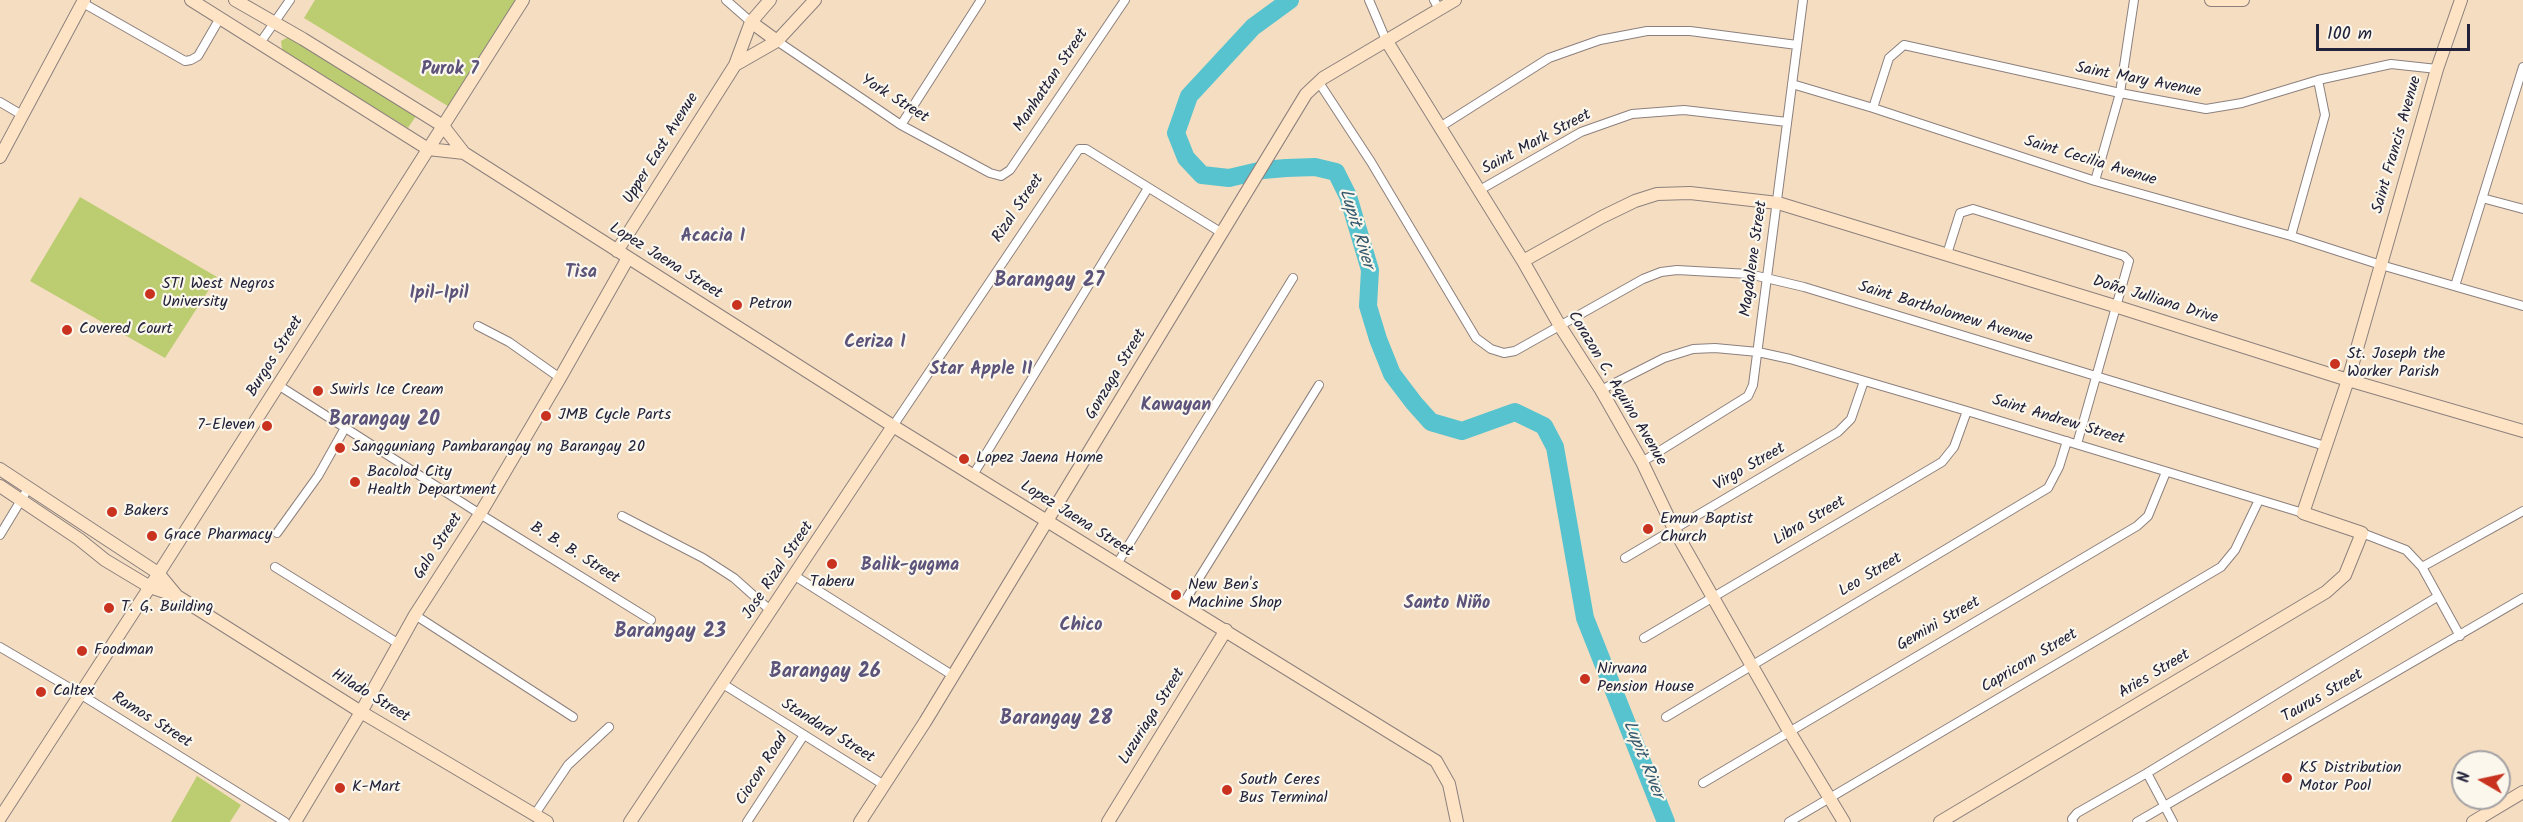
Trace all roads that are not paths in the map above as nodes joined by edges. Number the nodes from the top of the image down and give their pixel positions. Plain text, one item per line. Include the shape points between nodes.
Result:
1 (191, 0) edge
2 (235, 0) edge
3 (290, 0) edge
4 (523, 0) edge
5 (726, 0) edge
6 (770, 0) edge
7 (814, 0) edge
8 (981, 0) edge
9 (1125, 0) edge
10 (1369, 0) edge
11 (1455, 0) edge
12 (1803, 0) edge
13 (2134, 0) edge
14 (2211, 0) edge
15 (2243, 0) edge
16 (2461, 0) edge
17 (84, 2) edge
18 (1436, 4) edge
19 (220, 18) junction
20 (752, 22) junction
21 (274, 23) junction
22 (1386, 40) junction
23 (777, 41) junction
24 (260, 43) junction
25 (1797, 45) junction
26 (735, 64) junction
27 (2523, 67) edge
28 (2437, 69) junction
29 (2318, 80) junction
30 (1318, 81) junction
31 (1792, 84) junction
32 (2120, 93) junction
33 (0, 102) edge
34 (1873, 108) junction
35 (22, 115) junction
36 (1787, 122) junction
37 (901, 124) junction
38 (443, 126) junction
39 (1440, 127) junction
40 (428, 148) junction
41 (464, 153) junction
42 (0, 157) edge
43 (1000, 176) joint
44 (2095, 181) junction
45 (1148, 188) junction
46 (1478, 191) junction
47 (2482, 198) junction
48 (1778, 203) junction
49 (2523, 209) edge
50 (1222, 233) junction
51 (2291, 236) junction
52 (622, 254) junction
53 (1947, 254) junction
54 (1523, 261) junction
55 (2381, 265) junction
56 (1293, 278) dead end
57 (1768, 279) junction
58 (2455, 286) junction
59 (2523, 306) edge
60 (2118, 307) junction
61 (478, 326) dead end
62 (1560, 326) junction
63 (1758, 352) junction
64 (2098, 377) junction
65 (560, 378) junction
66 (2348, 380) junction
67 (1864, 381) junction
68 (278, 385) junction
69 (1319, 385) dead end
70 (1601, 390) junction
71 (1967, 411) junction
72 (893, 426) junction
73 (345, 428) junction
74 (2523, 431) edge
75 (2067, 441) junction
76 (2078, 444) junction
77 (2325, 446) junction
78 (1642, 462) junction
79 (0, 469) edge
80 (2166, 472) junction
81 (973, 475) junction
82 (0, 486) edge
83 (29, 487) junction
84 (21, 500) junction
85 (2259, 500) junction
86 (2523, 511) edge
87 (2303, 513) junction
88 (480, 514) junction
89 (622, 516) dead end
90 (1047, 522) junction
91 (88, 527) junction
92 (1674, 530) junction
93 (277, 533) dead end
94 (2362, 533) junction
95 (0, 535) edge
96 (79, 539) junction
97 (1624, 558) dead end
98 (1117, 564) junction
99 (274, 567) dead end
100 (2422, 567) junction
101 (158, 573) junction
102 (795, 576) junction
103 (150, 587) junction
104 (177, 596) junction
105 (1713, 597) junction
106 (2437, 597) junction
107 (2523, 598) edge
108 (1183, 603) junction
109 (771, 611) junction
110 (415, 615) junction
111 (651, 620) dead end
112 (1226, 630) junction
113 (2460, 636) junction
114 (1644, 638) dead end
115 (399, 644) junction
116 (0, 647) edge
117 (1751, 664) junction
118 (952, 675) junction
119 (723, 684) junction
120 (80, 694) junction
121 (361, 712) junction
122 (573, 717) dead end
123 (1666, 717) dead end
124 (609, 727) dead end
125 (1789, 731) junction
126 (804, 735) junction
127 (2147, 774) junction
128 (1703, 783) dead end
129 (884, 785) junction
130 (2523, 792) edge
131 (1830, 798) junction
132 (2164, 806) junction
133 (535, 814) junction
134 (0, 818) edge
135 (285, 822) edge
136 (295, 822) edge
137 (547, 822) edge
138 (630, 822) edge
139 (747, 822) edge
140 (860, 822) edge
141 (1108, 822) edge
142 (1457, 822) edge
143 (1789, 822) edge
144 (1844, 822) edge
145 (1940, 822) edge
146 (2073, 822) edge
147 (2137, 822) edge
148 (2173, 822) edge
149 (2473, 822) edge

1 - 19 street, Lopez Jaena Street
2 - 21 street, Lopez Jaena Street
3 - 21 street
4 - 38 street, Burgos Street
5 - 20 street
6 - 20 street, Upper East Avenue
7 - 23 street, Upper East Avenue
8 - 37 street
9 - 43 street, Manhattan Street via 1010,170
10 - 22 street
11 - 18 street, Gonzaga Street
12 - 25 street, Magdalene Street
13 - 32 street
14 - 15 street
16 - 28 street, Saint Francis Avenue
17 - 19 street via 185,61 198,56
17 - 35 street
18 - 22 street, Gonzaga Street
19 - 24 street, Lopez Jaena Street
20 - 23 street
20 - 26 street, Upper East Avenue
21 - 24 street
21 - 38 street, Lopez Jaena Street
22 - 30 street, Gonzaga Street
22 - 39 street, Corazon C. Aquino Avenue
23 - 26 street, Upper East Avenue
23 - 37 street, York Street
24 - 40 street, Lopez Jaena Street
25 - 31 street, Magdalene Street
25 - 39 street via 1690,31 1647,31 1600,40 1549,58
26 - 52 street, Upper East Avenue
27 - 47 street
28 - 29 street, Saint Mary Avenue via 2391,64
28 - 55 street, Saint Francis Avenue
29 - 32 street, Saint Mary Avenue via 2215,110
29 - 51 street via 2325,115
30 - 50 street, Gonzaga Street via 1299,104
30 - 62 street, Saint Bartholomew Avenue via 1476,338 1504,353
31 - 34 street, Saint Cecilia Avenue
31 - 36 street, Magdalene Street
32 - 34 street, Saint Mary Avenue via 1904,45 1889,58
32 - 44 street
33 - 35 street
34 - 44 street, Saint Cecilia Avenue
35 - 42 street
36 - 46 street, Saint Mark Street via 1684,110 1632,114 1581,132
36 - 48 street, Magdalene Street
37 - 43 street, York Street
38 - 40 street, Burgos Street
38 - 41 street, Lopez Jaena Street
39 - 46 street, Corazon C. Aquino Avenue
40 - 41 street, Lopez Jaena Street
40 - 68 street, Burgos Street
41 - 52 street, Lopez Jaena Street
44 - 51 street, Saint Cecilia Avenue
45 - 50 street, Rizal Street
45 - 72 street, Rizal Street via 1086,149 1079,149
45 - 81 street
46 - 54 street, Corazon C. Aquino Avenue
47 - 49 street
47 - 58 street
48 - 53 street, Doña Julliana Drive
48 - 54 street, Doña Julliana Drive via 1690,193 1657,194 1618,209
48 - 57 street, Magdalene Street
50 - 90 street, Gonzaga Street
51 - 55 street, Saint Cecilia Avenue
52 - 65 street, Galo Street
52 - 72 street, Lopez Jaena Street
53 - 60 street, Doña Julliana Drive
53 - 60 street via 1960,213 1973,209 1995,215 2124,256 2129,267
54 - 62 street, Corazon C. Aquino Avenue
55 - 58 street, Saint Cecilia Avenue
55 - 66 street, Saint Francis Avenue
56 - 98 street
57 - 62 street, Saint Bartholomew Avenue via 1719,272 1661,272
57 - 63 street, Magdalene Street
57 - 64 street, Saint Bartholomew Avenue
58 - 59 street, Saint Cecilia Avenue
60 - 64 street
60 - 66 street, Doña Julliana Drive
61 - 65 street via 509,342
62 - 70 street, Corazon C. Aquino Avenue
63 - 67 street, Saint Andrew Street
63 - 70 street, Saint Andrew Street via 1693,349 1664,358
63 - 78 street, Magdalene Street via 1756,375 1748,396
64 - 76 street
64 - 77 street, Saint Bartholomew Avenue
65 - 88 street, Galo Street
66 - 74 street, Doña Julliana Drive
66 - 77 street, Saint Francis Avenue
67 - 71 street, Saint Andrew Street
67 - 92 street, Virgo Street via 1851,419 1838,432
68 - 73 street, B. B. B. Street
68 - 101 street, Burgos Street
69 - 108 street
70 - 78 street, Corazon C. Aquino Avenue
71 - 75 street, Saint Andrew Street
71 - 105 street, Libra Street via 1954,447 1942,462
72 - 81 street, Lopez Jaena Street
72 - 102 street, Jose Rizal Street
73 - 88 street, B. B. B. Street
73 - 93 street via 318,476
75 - 76 street, Saint Andrew Street
75 - 117 street, Leo Street via 2048,488
76 - 80 street, Saint Andrew Street
77 - 87 street, Saint Francis Avenue
78 - 92 street, Corazon C. Aquino Avenue
79 - 83 street, Hilado Street
80 - 85 street, Saint Andrew Street
80 - 125 street, Gemini Street via 2148,516 2137,526
81 - 90 street, Lopez Jaena Street
82 - 84 street, Hilado Street
83 - 84 street
83 - 91 street, Hilado Street
84 - 95 street
84 - 96 street, Hilado Street
85 - 87 street, Saint Andrew Street
85 - 131 street, Capricorn Street via 2235,550 2221,567
86 - 100 street
87 - 94 street, Saint Andrew Street
88 - 110 street, Galo Street
88 - 111 street, B. B. B. Street
89 - 109 street via 703,558 734,578
90 - 98 street, Lopez Jaena Street
90 - 118 street, Gonzaga Street
91 - 96 street
91 - 101 street, Hilado Street
92 - 97 street, Virgo Street
92 - 105 street, Corazon C. Aquino Avenue
94 - 100 street, Saint Andrew Street via 2406,550
94 - 145 street, Aries Street via 2345,575 2326,592
96 - 103 street, Hilado Street
98 - 108 street, Lopez Jaena Street
99 - 115 street
100 - 106 street, Saint Andrew Street
101 - 103 street, Burgos Street
101 - 104 street, Hilado Street
102 - 109 street, Jose Rizal Street
102 - 118 street
103 - 104 street, Hilado Street
103 - 120 street, Burgos Street
104 - 121 street, Hilado Street
105 - 114 street, Libra Street
105 - 117 street, Corazon C. Aquino Avenue
106 - 113 street, Saint Andrew Street
106 - 127 street
107 - 113 street, Taurus Street
108 - 112 street, Lopez Jaena Street
109 - 119 street, Jose Rizal Street
110 - 115 street, Galo Street
110 - 122 street
112 - 141 street, Luzuriaga Street
112 - 142 street, Lopez Jaena Street via 1436,761 1449,784
113 - 132 street, Taurus Street
115 - 121 street, Galo Street
116 - 120 street, Ramos Street
117 - 123 street, Leo Street
117 - 125 street, Corazon C. Aquino Avenue
118 - 129 street, Gonzaga Street
119 - 126 street, Standard Street
119 - 138 street, Jose Rizal Street
120 - 134 street, Burgos Street
120 - 135 street, Ramos Street
121 - 133 street, Hilado Street
121 - 136 street, Galo Street
124 - 133 street via 568,765
125 - 128 street, Gemini Street
125 - 131 street, Corazon C. Aquino Avenue
126 - 129 street, Standard Street
126 - 139 street, Ciocon Road
127 - 132 street
127 - 146 street via 2077,813
129 - 140 street, Gonzaga Street
130 - 149 street
131 - 143 street, Capricorn Street
131 - 144 street, Corazon C. Aquino Avenue
132 - 147 street, Taurus Street
132 - 148 street
133 - 137 street, Hilado Street

